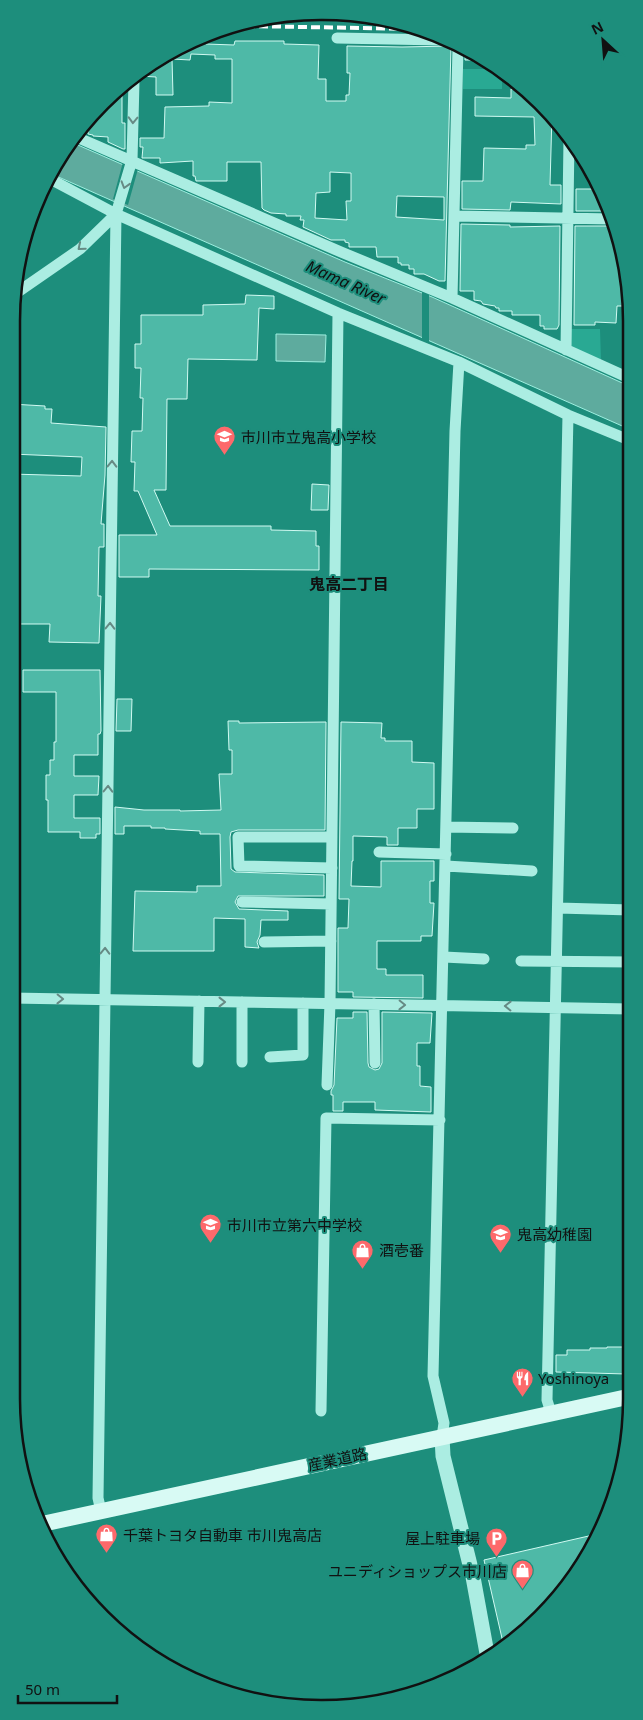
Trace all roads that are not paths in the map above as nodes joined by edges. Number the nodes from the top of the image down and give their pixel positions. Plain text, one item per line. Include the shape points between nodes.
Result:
1 (337, 38) dead end
2 (428, 40) edge
3 (458, 53) edge
4 (134, 86) edge
5 (81, 139) edge
6 (569, 149) edge
7 (131, 163) junction
8 (55, 181) edge
9 (118, 209) junction
10 (455, 216) junction
11 (568, 218) junction
12 (605, 219) edge
13 (22, 289) edge
14 (452, 298) junction
15 (338, 313) junction
16 (566, 350) junction
17 (459, 362) junction
18 (623, 375) edge
19 (568, 415) junction
20 (623, 437) edge
21 (446, 827) junction
22 (513, 828) dead end
23 (332, 837) junction
24 (379, 852) dead end
25 (446, 854) junction
26 (446, 866) junction
27 (332, 868) junction
28 (532, 871) dead end
29 (242, 902) dead end
30 (331, 904) junction
31 (558, 908) junction
32 (623, 910) edge
33 (331, 941) junction
34 (264, 942) dead end
35 (444, 958) junction
36 (484, 960) dead end
37 (521, 961) dead end
38 (557, 962) junction
39 (623, 962) edge
40 (20, 998) edge
41 (104, 1000) junction
42 (199, 1001) junction
43 (242, 1002) junction
44 (303, 1003) junction
45 (330, 1003) junction
46 (374, 1004) junction
47 (443, 1005) junction
48 (556, 1007) junction
49 (623, 1008) edge
50 (270, 1057) dead end
51 (198, 1062) dead end
52 (242, 1062) dead end
53 (374, 1063) dead end
54 (327, 1085) dead end
55 (440, 1120) junction
56 (623, 1398) edge
57 (321, 1411) dead end
58 (551, 1413) junction
59 (442, 1437) junction
60 (101, 1511) junction
61 (47, 1523) edge
62 (486, 1651) edge

1 - 2 street
3 - 10 street
4 -> 7 street
5 - 7 street
6 - 11 street
7 -> 9 street
7 - 14 street
8 - 9 street
9 -> 13 street via 80,249
9 - 15 street
41 -> 9 street
10 - 11 street
10 - 14 street
11 - 12 street
11 - 16 street
14 - 16 street
15 - 17 street
15 - 23 street
16 - 18 street
17 - 19 street
17 - 21 street
19 - 20 street
19 - 31 street
21 - 22 street
21 - 25 street
23 - 27 street
23 - 27 street via 238,837 239,866
24 - 25 street
25 - 26 street
26 - 28 street
26 - 35 street
27 - 30 street
29 - 30 street
30 - 33 street
31 - 32 street
31 - 38 street
33 - 34 street
33 - 45 street
35 - 36 street
35 - 47 street
37 - 38 street
38 - 39 street
38 - 48 street
40 -> 41 street
41 - 42 street
41 - 60 street via 98,1498
42 -> 43 street
42 - 51 street
43 - 44 street
43 - 52 street
44 - 45 street
44 - 50 street via 303,1055
45 - 46 street
45 - 54 street
46 -> 47 street
46 - 53 street
48 -> 47 street
47 - 55 street
48 - 49 street
48 - 58 street via 547,1400
55 - 57 street via 326,1118
55 - 59 street via 434,1376 444,1423
56 - 58 main road, 産業道路
58 - 59 main road, 産業道路
59 - 60 main road, 産業道路
59 - 62 street via 442,1456 473,1577
60 - 61 main road, 産業道路

